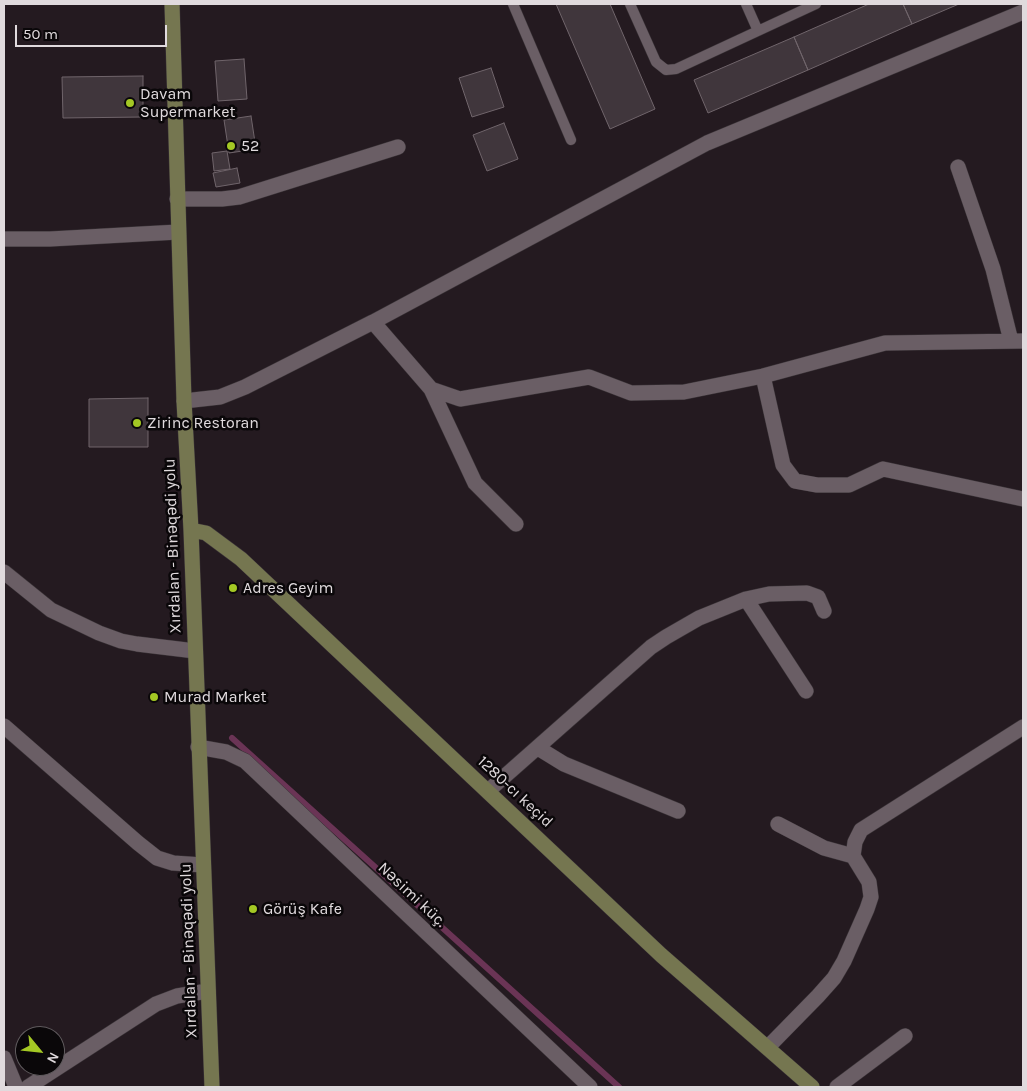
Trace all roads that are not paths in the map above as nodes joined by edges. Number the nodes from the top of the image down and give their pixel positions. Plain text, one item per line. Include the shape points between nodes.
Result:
1 (172, 4) edge
2 (513, 4) edge
3 (630, 4) edge
4 (746, 4) edge
5 (816, 4) edge
6 (1023, 12) edge
7 (758, 31) junction
8 (571, 140) dead end
9 (398, 147) dead end
10 (958, 167) dead end
11 (177, 199) junction
12 (178, 232) junction
13 (4, 239) edge
14 (373, 322) junction
15 (1017, 341) edge
16 (763, 376) junction
17 (431, 389) junction
18 (184, 401) junction
19 (1023, 499) edge
20 (516, 524) dead end
21 (191, 530) junction
22 (4, 572) edge
23 (746, 599) junction
24 (824, 611) dead end
25 (195, 651) junction
26 (806, 691) dead end
27 (4, 726) edge
28 (1023, 727) edge
29 (198, 747) junction
30 (538, 748) junction
31 (488, 791) junction
32 (678, 810) dead end
33 (778, 824) dead end
34 (854, 856) junction
35 (203, 865) junction
36 (208, 991) junction
37 (904, 1036) dead end
38 (768, 1047) junction
39 (4, 1058) edge
40 (16, 1087) edge
41 (28, 1087) edge
42 (212, 1087) edge
43 (590, 1087) edge
44 (812, 1087) edge
45 (837, 1087) edge

1 - 11 main road, Xırdalan - Binəqədi yolu
2 - 8 lane
3 - 7 lane via 656,62 666,70 676,69
4 - 7 lane
5 - 7 lane
6 - 14 street via 706,143
9 - 11 street via 239,197
10 - 15 street
11 - 12 main road, Xırdalan - Binəqədi yolu
12 - 13 street
12 - 18 main road, Xırdalan - Binəqədi yolu
14 - 17 street
14 - 18 street via 245,387 220,397
15 - 16 street via 885,343
16 - 17 street via 684,392 631,393 589,376 460,399
16 - 19 street via 783,465 795,481 849,485 883,468
17 - 20 street via 475,483
18 - 21 main road, Xırdalan - Binəqədi yolu
21 - 25 main road, Xırdalan - Binəqədi yolu
21 - 31 main road, 1280-cı keçid via 206,533 232,551
22 - 25 street via 51,610 99,633 136,644
23 - 24 street via 770,594 807,593 818,597
23 - 26 street
23 - 30 street via 699,618 666,637
25 - 29 main road, Xırdalan - Binəqədi yolu
27 - 35 street via 157,858 173,863
28 - 34 street via 861,830 855,842
29 - 35 main road, Xırdalan - Binəqədi yolu
29 - 43 street, Nəsimi küç. via 226,752 245,761
30 - 31 street
30 - 32 street via 564,764
31 - 38 main road, 1280-cı keçid via 661,955
33 - 34 street via 824,848
34 - 38 street via 869,882 871,896 868,909 834,978
35 - 36 main road, Xırdalan - Binəqədi yolu
36 - 41 street via 177,996 156,1004
36 - 42 main road, Xırdalan - Binəqədi yolu
37 - 45 street
38 - 44 main road, 1280-cı keçid
39 - 40 street

